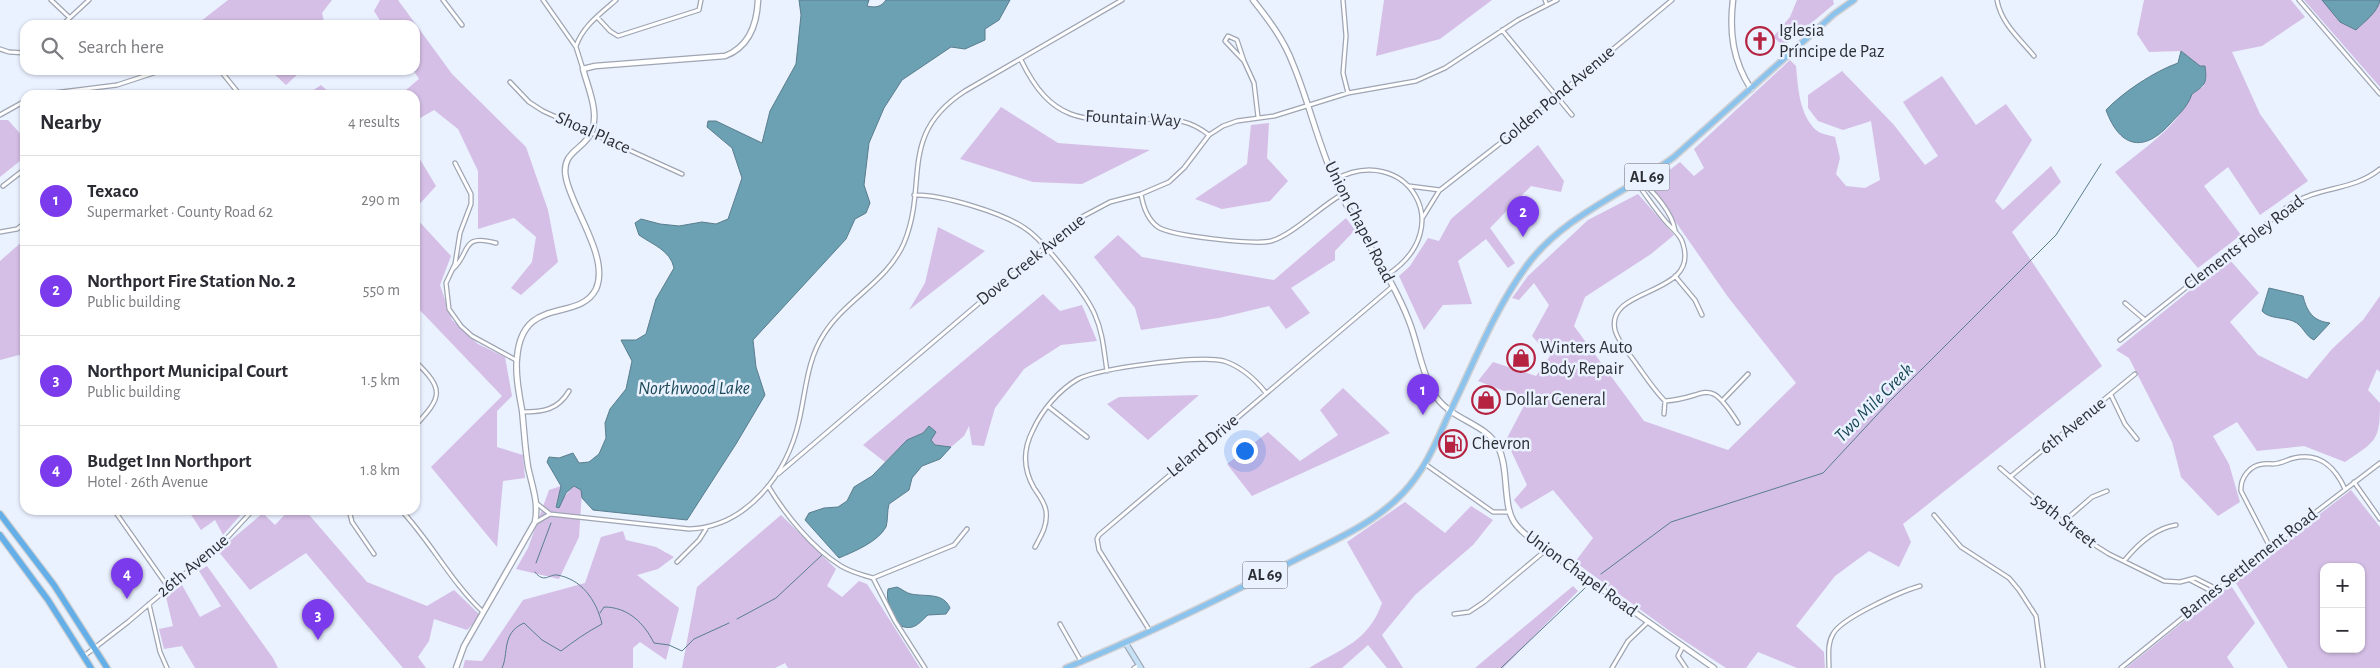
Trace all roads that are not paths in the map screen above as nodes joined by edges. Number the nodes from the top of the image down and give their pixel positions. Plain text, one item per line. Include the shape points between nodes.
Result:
1 (51, 0) edge
2 (89, 0) edge
3 (444, 0) edge
4 (543, 0) edge
5 (616, 0) edge
6 (701, 0) edge
7 (758, 0) edge
8 (1122, 0) edge
9 (1254, 0) edge
10 (1343, 0) edge
11 (1545, 0) edge
12 (1557, 0) edge
13 (1672, 0) edge
14 (1733, 0) edge
15 (1854, 0) edge
16 (1997, 0) edge
17 (2299, 0) edge
18 (1547, 5) junction
19 (597, 17) junction
20 (69, 18) joint
21 (462, 25) dead end
22 (1502, 30) junction
23 (580, 36) junction
24 (570, 38) junction
25 (576, 47) junction
26 (0, 49) edge
27 (20, 53) edge
28 (2034, 56) dead end
29 (1021, 60) junction
30 (1244, 60) junction
31 (583, 69) junction
32 (148, 75) edge
33 (224, 75) edge
34 (510, 82) dead end
35 (1752, 89) junction
36 (77, 90) edge
37 (236, 90) edge
38 (1348, 93) junction
39 (2380, 94) edge
40 (1556, 96) junction
41 (20, 104) edge
42 (1309, 106) junction
43 (0, 115) edge
44 (1572, 115) dead end
45 (1258, 117) junction
46 (592, 133) junction
47 (1209, 135) junction
48 (455, 163) dead end
49 (2380, 169) edge
50 (20, 173) edge
51 (682, 174) dead end
52 (1334, 180) junction
53 (1639, 181) junction
54 (4, 186) dead end
55 (1408, 186) junction
56 (1440, 190) junction
57 (1141, 194) junction
58 (914, 195) junction
59 (1341, 195) junction
60 (1423, 217) junction
61 (20, 227) edge
62 (1675, 230) junction
63 (0, 232) edge
64 (496, 243) dead end
65 (1044, 248) junction
66 (453, 269) junction
67 (1387, 275) junction
68 (1676, 276) junction
69 (1392, 286) junction
70 (2125, 303) dead end
71 (1702, 315) dead end
72 (2145, 320) junction
73 (2120, 340) dead end
74 (516, 360) junction
75 (420, 366) edge
76 (1106, 371) junction
77 (1748, 374) dead end
78 (2136, 374) dead end
79 (569, 391) dead end
80 (1266, 393) junction
81 (2111, 395) junction
82 (1722, 401) junction
83 (1665, 402) junction
84 (1049, 407) junction
85 (522, 412) junction
86 (1450, 413) junction
87 (1664, 414) dead end
88 (420, 420) edge
89 (1738, 422) dead end
90 (1087, 437) dead end
91 (2137, 439) dead end
92 (2380, 463) edge
93 (1425, 464) junction
94 (2000, 468) dead end
95 (778, 474) junction
96 (2010, 477) junction
97 (2354, 482) junction
98 (768, 486) junction
99 (2345, 489) junction
100 (2107, 491) dead end
101 (536, 503) junction
102 (538, 511) junction
103 (1508, 512) junction
104 (2378, 512) edge
105 (0, 514) edge
106 (550, 514) junction
107 (118, 515) edge
108 (248, 515) edge
109 (350, 515) edge
110 (405, 515) edge
111 (1934, 515) dead end
112 (2380, 518) edge
113 (535, 522) junction
114 (2063, 522) junction
115 (2176, 525) dead end
116 (706, 528) junction
117 (967, 529) dead end
118 (0, 535) edge
119 (1035, 547) dead end
120 (2270, 547) junction
121 (1546, 550) junction
122 (374, 554) dead end
123 (2124, 561) junction
124 (677, 562) dead end
125 (873, 578) junction
126 (1920, 586) dead end
127 (168, 587) junction
128 (2214, 592) junction
129 (149, 603) junction
130 (483, 612) junction
131 (1454, 614) dead end
132 (1649, 622) junction
133 (1060, 624) dead end
134 (1150, 630) junction
135 (1125, 642) junction
136 (1683, 646) junction
137 (95, 648) junction
138 (84, 656) junction
139 (1081, 662) junction
140 (1138, 667) edge
141 (91, 668) edge
142 (107, 668) edge
143 (167, 668) edge
144 (456, 668) edge
145 (925, 668) edge
146 (1066, 668) edge
147 (1612, 668) edge
148 (1686, 668) edge
149 (1714, 668) edge
150 (1829, 668) edge
151 (2042, 668) edge
152 (2121, 668) edge

1 - 20 street
2 - 20 street
3 - 21 street
4 - 24 street
5 - 19 street
6 - 19 street via 699,10 618,36
7 - 31 street via 757,18 751,32 743,45 726,56
8 - 29 street
9 - 42 street, Union Chapel Road via 1283,44
10 - 38 street via 1346,36 1343,73
11 - 18 street
12 - 18 street, Dove Creek Avenue
13 - 40 street, Golden Pond Avenue
14 - 35 street via 1733,52
15 - 35 main road, AL 69 via 1834,14
16 - 28 street via 1999,14
17 - 39 street
18 - 22 street, Dove Creek Avenue
19 - 23 street
22 - 38 street, Dove Creek Avenue via 1431,75 1404,84
22 - 40 street
23 - 24 street
23 - 25 street
24 - 25 street
25 - 31 street
26 - 27 street
29 - 47 street, Fountain Way via 1044,98 1071,115 1091,120 1181,120 1196,125
29 - 58 street via 964,91 937,114 920,146
30 - 30 street via 1237,40 1228,36 1225,41 1228,46
30 - 45 street via 1254,83
31 - 46 street via 594,109
32 - 36 street via 117,85
33 - 37 street
34 - 46 street, Shoal Place via 542,110
35 - 53 main road, AL 69 via 1674,157
38 - 42 street, Dove Creek Avenue
40 - 44 street
40 - 56 street, Golden Pond Avenue
41 - 43 street
42 - 45 street, Dove Creek Avenue
42 - 52 street, Union Chapel Road
45 - 47 street, Dove Creek Avenue via 1222,126
46 - 51 street, Shoal Place
46 - 74 street via 572,153 565,167 568,187 595,253 599,280 593,293 585,300 532,322 521,339
47 - 57 street, Dove Creek Avenue via 1174,179
48 - 66 street via 471,194 471,204 460,233
49 - 72 street, Clements Foley Road via 2361,182 2320,190 2291,204
50 - 54 street
52 - 55 street via 1354,172 1375,170
52 - 59 street, Union Chapel Road
53 - 62 street via 1642,190
53 - 62 street via 1648,187 1673,221
53 - 86 main road, AL 69 via 1570,223 1530,262 1501,305
55 - 56 street
55 - 60 street
56 - 60 street, Golden Pond Avenue
57 - 59 street via 1150,218 1161,229 1248,243 1270,241 1284,235
57 - 65 street, Dove Creek Avenue via 1096,208
58 - 65 street via 938,197 1017,223
58 - 95 street via 907,235 898,253 883,275 830,325 818,343 809,367 799,423
59 - 67 street, Union Chapel Road
60 - 67 street via 1420,237 1413,252
61 - 63 street
62 - 68 street via 1682,240 1685,256
64 - 66 street via 474,241 464,250 460,262
65 - 76 street via 1076,285 1095,314 1103,339
65 - 95 street, Dove Creek Avenue
66 - 74 street via 445,288 454,318 472,336
67 - 69 street, Union Chapel Road
68 - 71 street
68 - 83 street via 1622,306 1614,324 1621,343
69 - 80 street, Leland Drive
69 - 86 street, Union Chapel Road via 1408,320 1425,375
70 - 72 street
72 - 73 street, Clements Foley Road
74 - 85 street
75 - 88 street via 432,379 436,394 435,404
76 - 80 street via 1211,359 1245,371
76 - 84 street via 1073,382 1057,395
77 - 82 street
78 - 81 street, 6th Avenue
79 - 85 street via 558,406
80 - 134 street, Leland Drive via 1107,527 1097,539 1101,555
81 - 91 street via 2125,424
81 - 96 street, 6th Avenue
82 - 83 street via 1716,394 1706,392
82 - 89 street
83 - 87 street
84 - 90 street
84 - 119 street via 1032,430 1025,455 1028,476 1046,513 1045,528
85 - 101 street
86 - 93 main road, AL 69
86 - 103 street via 1484,432 1500,449
92 - 97 street, Barnes Settlement Road
93 - 103 street via 1493,512
93 - 134 main road, AL 69 via 1394,502 1370,521
94 - 96 street, 59th Street
95 - 98 street
96 - 114 street, 59th Street
97 - 99 street, Barnes Settlement Road
97 - 104 street
98 - 116 street via 745,510
98 - 125 street via 798,526 827,555 848,570
99 - 120 street, Barnes Settlement Road
99 - 120 street via 2334,468 2312,457 2296,457 2251,468 2242,481 2241,491
100 - 114 street via 2092,497
101 - 102 street
101 - 106 street
102 - 106 street
102 - 113 street
103 - 121 street, Union Chapel Road via 1519,529
104 - 112 street
105 - 137 highway via 39,563
106 - 113 street
106 - 116 street via 689,529
107 - 127 street
108 - 127 street, 26th Avenue via 227,538
109 - 122 street
110 - 130 street
111 - 151 street via 1957,543 2009,578 2024,596 2036,616
113 - 130 street
114 - 123 street, 59th Street via 2086,541
115 - 123 street via 2159,530
116 - 124 street
117 - 125 street via 954,545
118 - 138 highway
120 - 128 street, Barnes Settlement Road
121 - 131 street via 1484,602 1469,612
121 - 132 street, Union Chapel Road
123 - 128 street, 59th Street via 2164,582 2202,579 2213,587
125 - 145 street
126 - 150 street via 1838,626 1829,645
127 - 129 street, 26th Avenue
128 - 152 street, Barnes Settlement Road
129 - 137 street, 26th Avenue
129 - 143 street
130 - 144 street
132 - 136 street, Union Chapel Road
132 - 147 street via 1628,641
133 - 139 street
134 - 135 main road, AL 69
135 - 139 main road, AL 69
135 - 140 main road
136 - 148 street via 1678,656
136 - 149 street, Union Chapel Road
137 - 138 street, 26th Avenue
137 - 142 highway
138 - 141 highway
139 - 146 main road, AL 69

